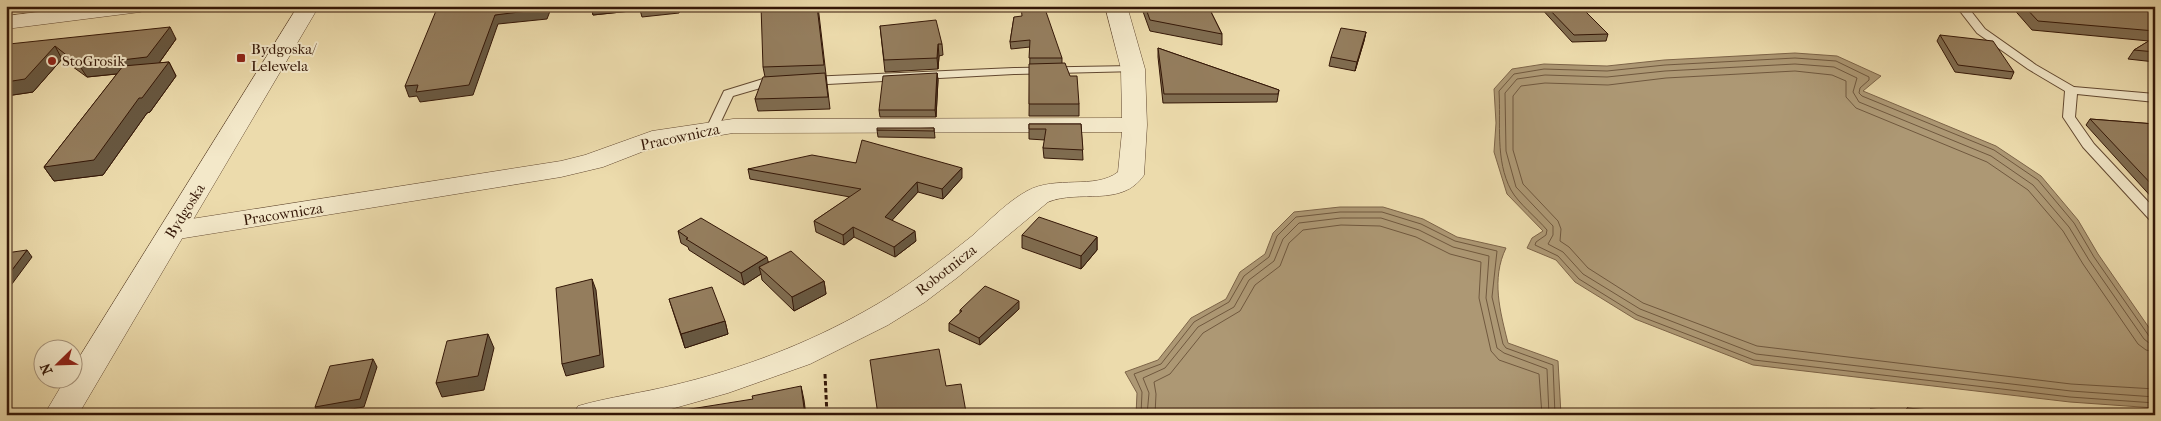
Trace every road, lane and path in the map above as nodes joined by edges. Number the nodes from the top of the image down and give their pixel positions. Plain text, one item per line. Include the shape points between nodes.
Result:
1 (140, 6) edge
2 (309, 6) edge
3 (1116, 6) edge
4 (1961, 6) edge
5 (6, 23) edge
6 (1133, 68) junction
7 (2071, 90) junction
8 (2155, 98) edge
9 (1136, 125) junction
10 (712, 129) junction
11 (2155, 217) edge
12 (172, 231) junction
13 (815, 348) junction
14 (61, 415) edge
15 (590, 415) edge
16 (827, 415) edge

1 - 5 street
2 - 12 street, Bydgoska
3 - 6 street, Robotnicza
4 - 7 lane via 1981,31
6 - 9 street, Robotnicza
6 - 10 lane via 763,84 728,94
7 - 8 lane
7 - 11 lane via 2069,117 2089,147
9 - 10 street, Pracownicza via 743,126
9 - 13 street, Robotnicza via 1131,175 1126,181 1110,188 1057,190 1038,196 914,296
10 - 12 street, Pracownicza via 652,139 594,161 561,169
12 - 14 street, Bydgoska
13 - 15 street, Robotnicza via 701,390
13 - 16 path via 824,370

